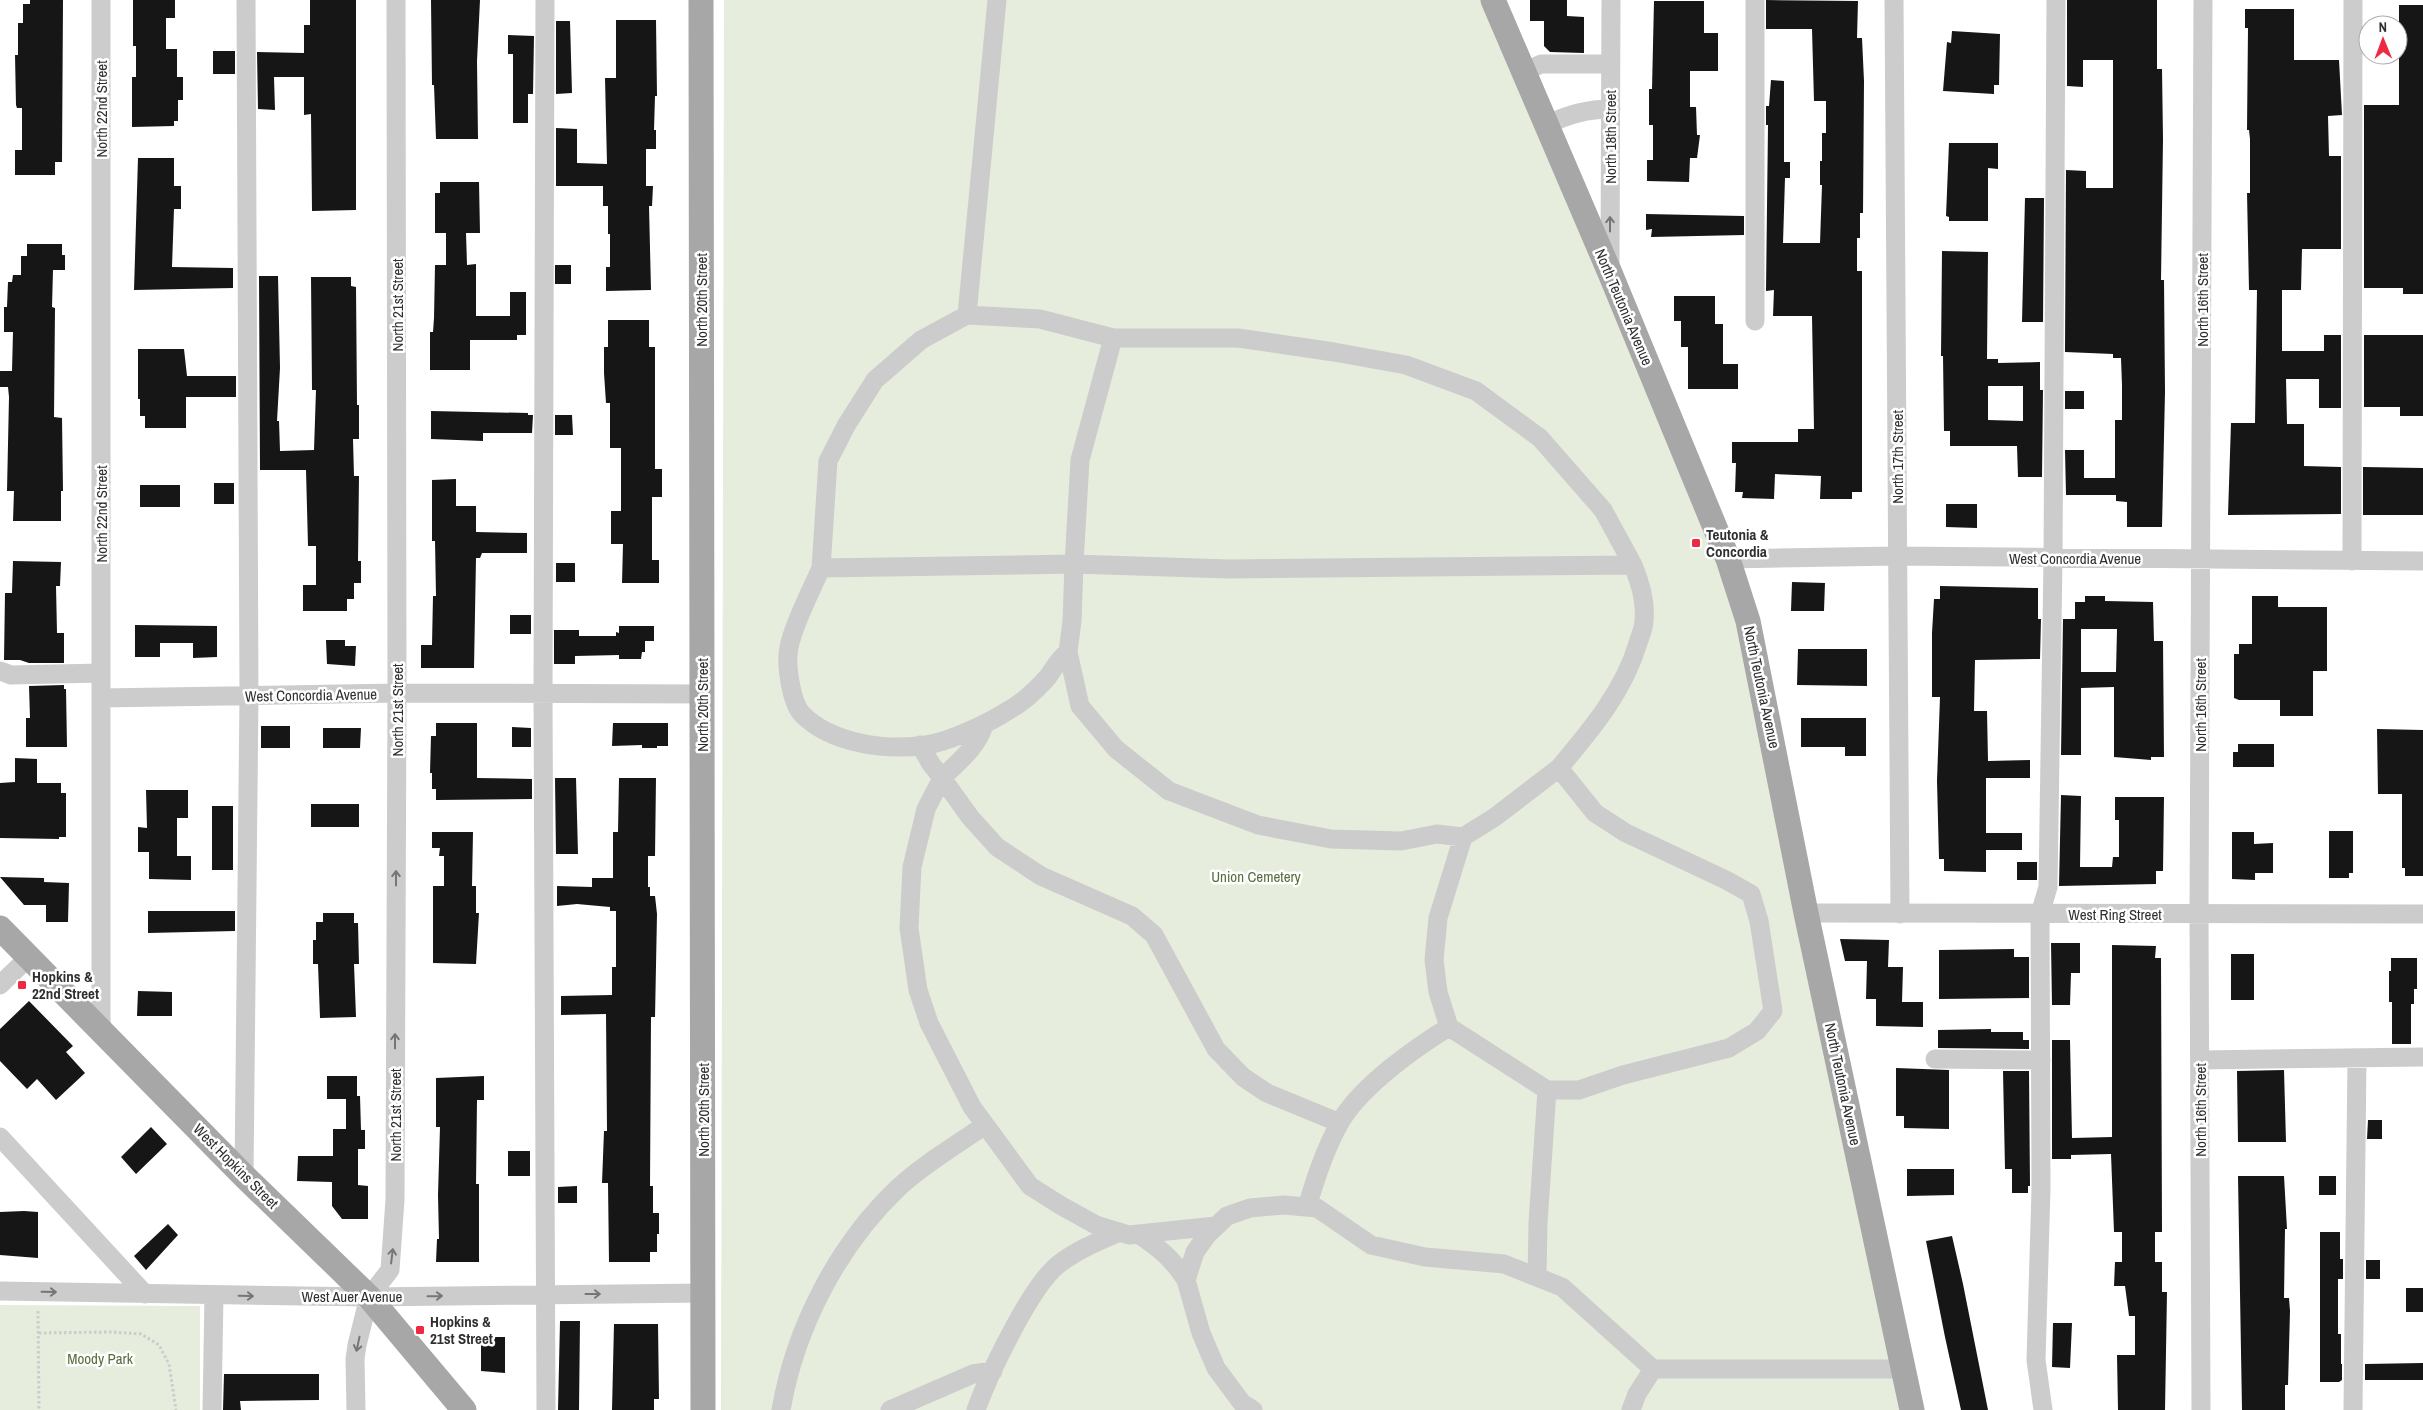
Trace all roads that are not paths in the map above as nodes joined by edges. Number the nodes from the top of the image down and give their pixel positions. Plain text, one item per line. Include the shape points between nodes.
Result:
1 (101, 0) edge
2 (246, 0) edge
3 (396, 0) edge
4 (545, 0) edge
5 (701, 0) edge
6 (997, 0) edge
7 (1493, 0) edge
8 (1611, 0) edge
9 (1755, 0) edge
10 (1894, 0) edge
11 (2056, 0) edge
12 (2203, 0) edge
13 (2353, 0) edge
14 (1611, 64) junction
15 (1524, 72) junction
16 (1610, 116) junction
17 (1547, 125) junction
18 (1610, 273) junction
19 (967, 315) junction
20 (1755, 321) dead end
21 (1113, 338) junction
22 (1897, 556) junction
23 (2053, 558) junction
24 (1728, 559) junction
25 (2201, 559) junction
26 (2352, 561) junction
27 (2423, 561) edge
28 (1074, 564) junction
29 (1634, 565) junction
30 (821, 568) junction
31 (1068, 652) junction
32 (0, 671) edge
33 (101, 673) junction
34 (397, 693) junction
35 (543, 693) junction
36 (702, 694) junction
37 (249, 695) junction
38 (101, 698) junction
39 (984, 724) junction
40 (920, 746) junction
41 (1559, 768) junction
42 (942, 778) junction
43 (1463, 837) junction
44 (1806, 913) junction
45 (1900, 914) junction
46 (2040, 914) junction
47 (2199, 914) junction
48 (2423, 914) edge
49 (0, 928) edge
50 (29, 957) junction
51 (0, 985) edge
52 (1449, 1027) junction
53 (101, 1028) junction
54 (2423, 1057) edge
55 (2357, 1058) junction
56 (1936, 1059) dead end
57 (2041, 1060) junction
58 (2200, 1060) junction
59 (1547, 1090) junction
60 (1340, 1123) junction
61 (985, 1125) junction
62 (0, 1137) edge
63 (244, 1176) junction
64 (1308, 1207) junction
65 (1216, 1226) junction
66 (1129, 1233) junction
67 (1538, 1277) junction
68 (1186, 1280) junction
69 (0, 1291) edge
70 (145, 1294) junction
71 (544, 1294) junction
72 (704, 1294) junction
73 (214, 1295) junction
74 (369, 1297) junction
75 (1653, 1369) junction
76 (1902, 1369) junction
77 (992, 1371) junction
78 (212, 1410) edge
79 (356, 1410) edge
80 (464, 1410) edge
81 (546, 1410) edge
82 (703, 1410) edge
83 (781, 1410) edge
84 (890, 1410) edge
85 (976, 1410) edge
86 (1253, 1410) edge
87 (1631, 1410) edge
88 (1912, 1410) edge
89 (2043, 1410) edge
90 (2201, 1410) edge
91 (2354, 1410) edge

1 - 33 street, North 22nd Street
2 - 37 street
3 - 34 street, North 21st Street
4 - 35 street
5 - 36 main road, North 20th Street
6 - 19 street
7 - 15 main road, North Teutonia Avenue
8 - 14 street, North 18th Street
9 - 20 street
10 - 22 street, North 17th Street
11 - 23 street
12 - 25 street, North 16th Street
13 - 26 street
14 - 15 street via 1541,64
14 - 16 street, North 18th Street
15 - 17 main road, North Teutonia Avenue
16 - 17 street via 1590,109 1563,116
18 -> 16 street, North 18th Street
17 - 18 main road, North Teutonia Avenue
18 - 24 main road, North Teutonia Avenue
19 - 21 street via 1040,319
19 - 30 street via 921,340 876,380 847,424 828,462
21 - 28 street via 1080,460
21 - 29 street via 1238,338 1334,352 1406,365 1476,391 1540,438 1603,510
22 - 23 street, West Concordia Avenue
22 - 24 street, West Concordia Avenue
22 - 45 street, North 17th Street
23 - 25 street, West Concordia Avenue
23 - 46 street via 2048,887
24 - 44 main road, North Teutonia Avenue via 1748,621
25 - 26 street, West Concordia Avenue
25 - 47 street, North 16th Street
26 - 27 street, West Concordia Avenue
28 - 29 street via 1229,569
28 - 30 street
28 - 31 street
29 - 41 street via 1643,594 1644,622 1634,655 1619,688 1588,734
30 - 40 street via 799,618 788,654 790,682 800,713 831,735 873,746
31 - 39 street via 1046,678 1011,710
31 - 43 street via 1080,706 1116,749 1169,791 1258,826 1331,839 1401,841 1437,834
32 - 33 street via 11,675
33 - 38 street, North 22nd Street
34 - 35 street, West Concordia Avenue
34 - 37 street, West Concordia Avenue
74 -> 34 street, North 21st Street via 390,1270 393,1250
35 - 36 street, West Concordia Avenue
35 - 71 street
36 - 72 main road, North 20th Street
37 - 38 street, West Concordia Avenue
37 - 63 street
38 - 53 street, North 22nd Street
39 - 40 street
39 - 42 street via 975,744
40 - 42 street
41 - 43 street
41 - 59 street via 1595,813 1610,823 1751,894 1759,921 1774,1011 1757,1031 1729,1048 1623,1075 1579,1090
42 - 60 street via 997,847 1041,876 1132,916 1154,935 1216,1049 1243,1077 1267,1093
42 - 61 street via 926,810 912,867 910,928 918,990 929,1023 972,1107
43 - 52 street via 1438,918 1434,960 1438,992
44 - 45 street, West Ring Street
44 - 76 main road, North Teutonia Avenue
45 - 46 street, West Ring Street
46 - 47 street, West Ring Street
46 - 57 street
47 - 48 street, West Ring Street
47 - 58 street, North 16th Street
49 - 50 main road, West Hopkins Street
50 - 51 street
50 - 53 main road, West Hopkins Street
52 - 59 street
52 - 60 street via 1418,1046 1373,1084
53 - 63 main road, West Hopkins Street
54 - 55 street
55 - 58 street
55 - 91 street
56 - 57 street
57 - 89 street via 2036,1360
58 - 90 street, North 16th Street
59 - 67 street
60 - 64 street via 1326,1150
61 - 66 street via 1030,1186 1096,1224
61 - 83 street via 899,1187 862,1227 816,1304 795,1354
62 - 70 street
63 - 74 main road, West Hopkins Street
64 - 65 street via 1250,1208 1226,1216
64 - 67 street via 1317,1208 1344,1224 1371,1245 1425,1257 1504,1264
65 - 66 street
65 - 68 street via 1195,1252
66 - 68 street via 1156,1245 1175,1263
66 - 77 street via 1090,1245 1058,1264 1036,1291
67 - 75 street via 1562,1287
68 - 86 street via 1201,1333 1216,1368 1242,1403
69 -> 70 street, West Auer Avenue
70 - 73 street, West Auer Avenue
71 -> 72 street, West Auer Avenue
74 -> 71 street, West Auer Avenue
71 - 81 street
72 - 82 main road, North 20th Street
73 -> 74 street, West Auer Avenue
73 - 78 street
74 -> 79 street, North 21st Street via 355,1359
74 - 80 main road, West Hopkins Street
75 - 76 street
75 - 87 street
76 - 88 main road, North Teutonia Avenue
77 - 84 street via 973,1374
77 - 85 street

